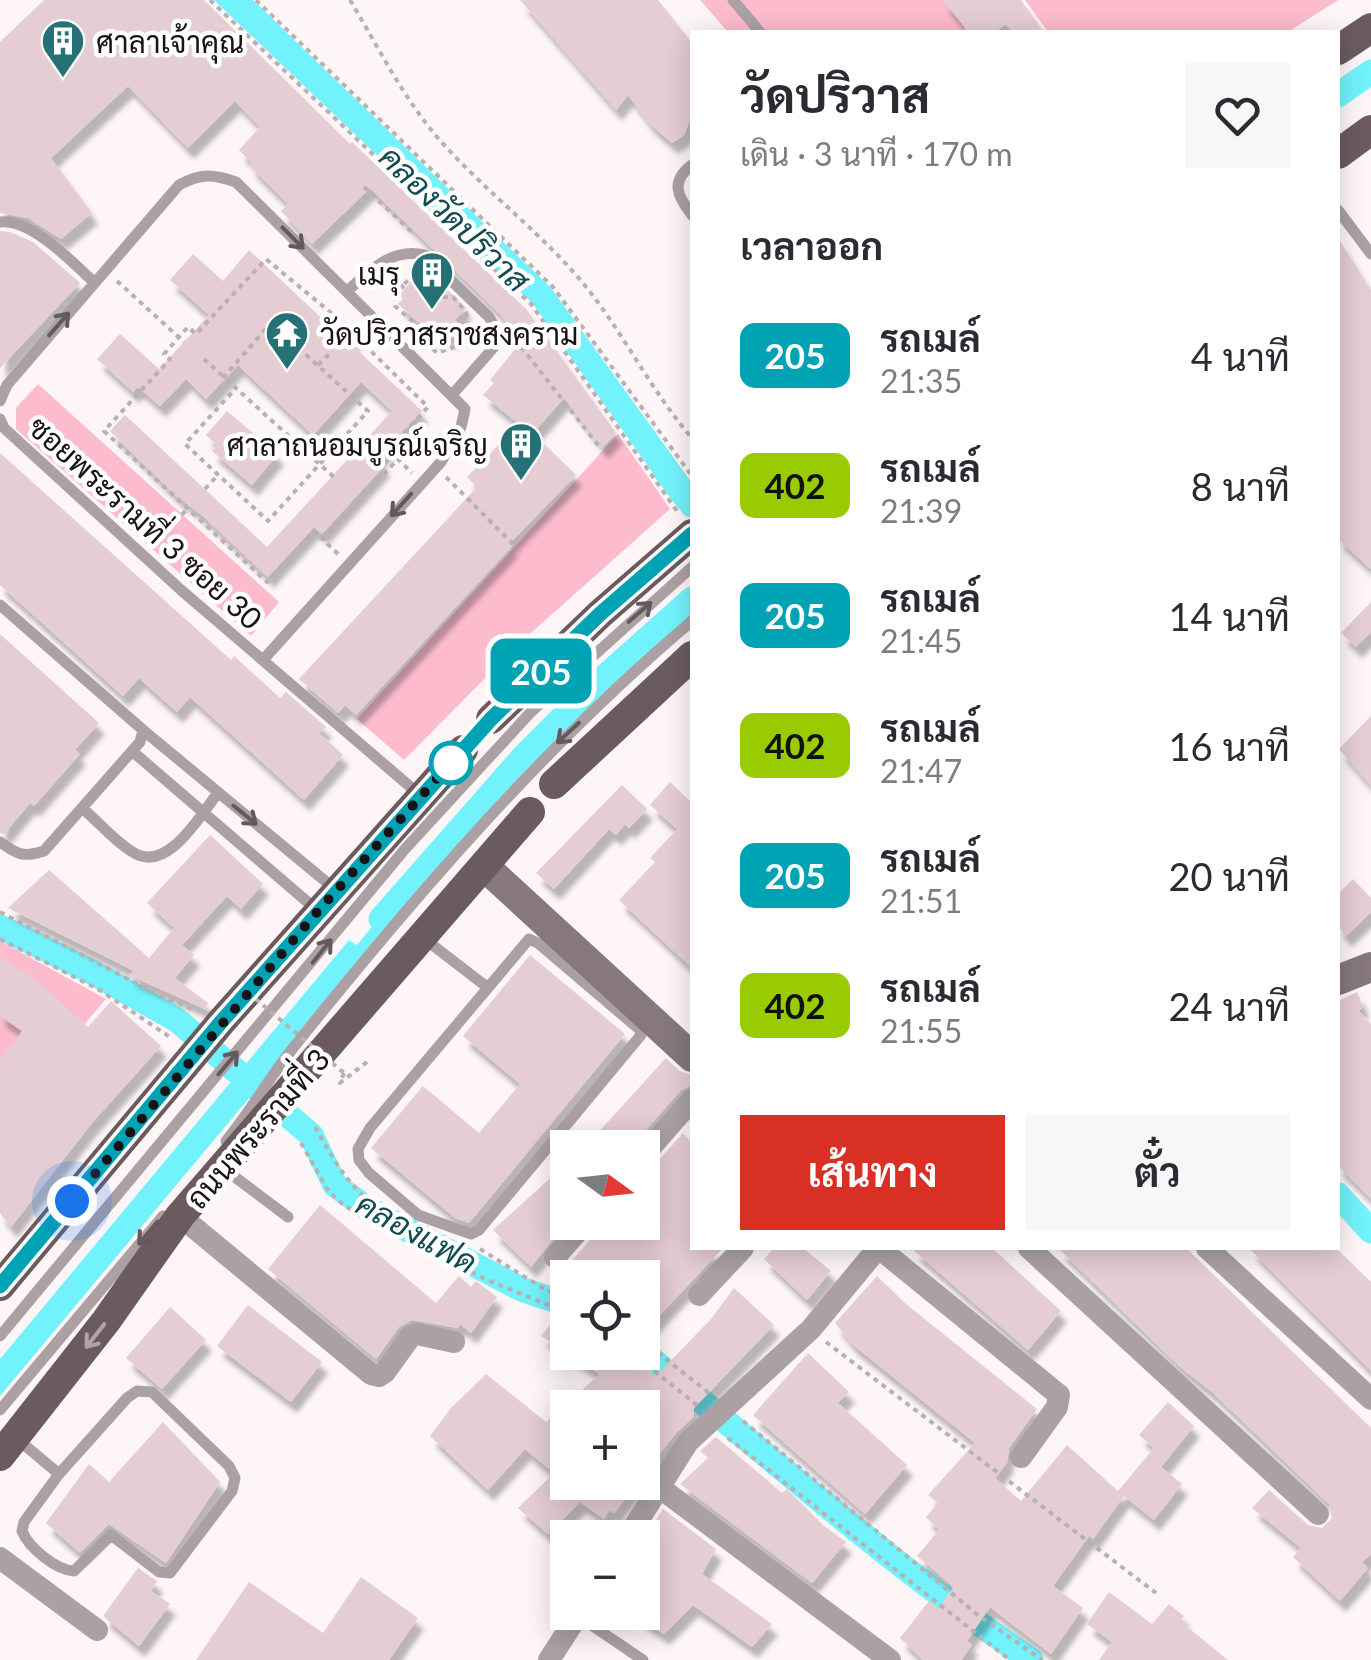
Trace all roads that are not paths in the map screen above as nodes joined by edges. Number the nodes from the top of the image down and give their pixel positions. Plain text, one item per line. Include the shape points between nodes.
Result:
1 (733, 0) edge
2 (1371, 28) edge
3 (758, 30) edge
4 (1340, 49) edge
5 (1371, 130) edge
6 (1340, 153) edge
7 (690, 166) edge
8 (690, 212) edge
9 (1340, 213) edge
10 (0, 222) edge
11 (1371, 254) edge
12 (95, 283) junction
13 (347, 291) junction
14 (452, 395) junction
15 (0, 401) edge
16 (0, 420) edge
17 (685, 523) edge
18 (690, 569) edge
19 (0, 605) edge
20 (690, 622) edge
21 (690, 658) edge
22 (263, 660) junction
23 (491, 719) dead end
24 (143, 730) junction
25 (463, 750) dead end
26 (132, 751) junction
27 (554, 784) dead end
28 (218, 793) junction
29 (421, 796) junction
30 (82, 808) junction
31 (203, 812) junction
32 (530, 812) dead end
33 (0, 842) edge
34 (484, 866) junction
35 (327, 901) junction
36 (422, 937) junction
37 (488, 986) junction
38 (690, 1055) edge
39 (690, 1102) edge
40 (660, 1136) edge
41 (218, 1159) junction
42 (180, 1216) junction
43 (288, 1217) dead end
44 (570, 1240) edge
45 (741, 1250) edge
46 (877, 1250) edge
47 (881, 1250) edge
48 (1031, 1250) edge
49 (1209, 1250) edge
50 (555, 1257) dead end
51 (0, 1286) edge
52 (699, 1295) dead end
53 (0, 1336) edge
54 (454, 1342) dead end
55 (1371, 1399) edge
56 (5, 1434) edge
57 (1020, 1458) dead end
58 (59, 1474) junction
59 (660, 1484) edge
60 (660, 1488) edge
61 (1318, 1514) dead end
62 (0, 1558) edge
63 (97, 1630) dead end
64 (569, 1630) edge
65 (601, 1630) edge
66 (549, 1660) edge
67 (643, 1660) edge
68 (890, 1660) edge

1 - 3 lane
2 - 4 main road
5 - 6 main road
7 - 8 lane via 676,187
9 - 11 lane
10 - 12 lane via 10,220 42,239
12 -> 13 lane, ซอยพระรามที่ 3 ซอย 30 via 179,185 215,174 236,182
15 -> 12 lane, ซอยพระรามที่ 3 ซอย 30 via 6,385
13 - 14 lane, ซอยพระรามที่ 3 ซอย 30
13 - 14 lane via 387,257 425,254 489,317 498,333 494,347
14 -> 22 lane, ซอยพระรามที่ 3 ซอย 30 via 465,408 436,467
16 - 22 lane, ซอยพระรามที่ 3 ซอย 30
17 - 23 main road
53 -> 18 lane via 405,849 530,713
19 - 24 lane
20 -> 41 lane via 558,742 437,877 290,1052
21 - 27 main road
22 - 29 lane, ซอยพระรามที่ 3 ซอย 30
24 - 26 lane
24 - 28 lane
25 - 29 main road
26 - 30 lane
26 - 31 lane
28 - 31 lane
28 -> 35 lane
29 - 35 main road
30 - 31 lane via 146,858 175,845
30 - 33 lane via 44,851 17,854
31 - 35 lane
32 - 34 main road, ถนนพระรามที่ 3
34 - 36 main road, ถนนพระรามที่ 3
34 - 38 street
35 - 51 main road via 213,1018
36 - 37 lane
36 - 41 main road, ถนนพระรามที่ 3 via 264,1123
37 - 37 lane via 358,1150 370,1173 418,1215 474,1234 641,1034 532,940
39 - 40 street
41 - 42 main road, ถนนพระรามที่ 3
41 - 43 lane
41 -> 56 lane
42 - 54 street via 371,1374 385,1372 411,1336
42 -> 56 main road, ถนนพระรามที่ 3 via 106,1322
44 - 50 street
45 - 52 street
46 - 59 street via 811,1329 688,1442
47 - 57 street via 1059,1396
48 - 61 street
49 - 55 street
56 - 58 lane
58 - 58 lane via 137,1391 152,1392 230,1466 234,1478 170,1574 111,1535 74,1571 28,1543 24,1522
60 - 68 street
62 - 63 street
64 - 66 street
65 - 67 lane

